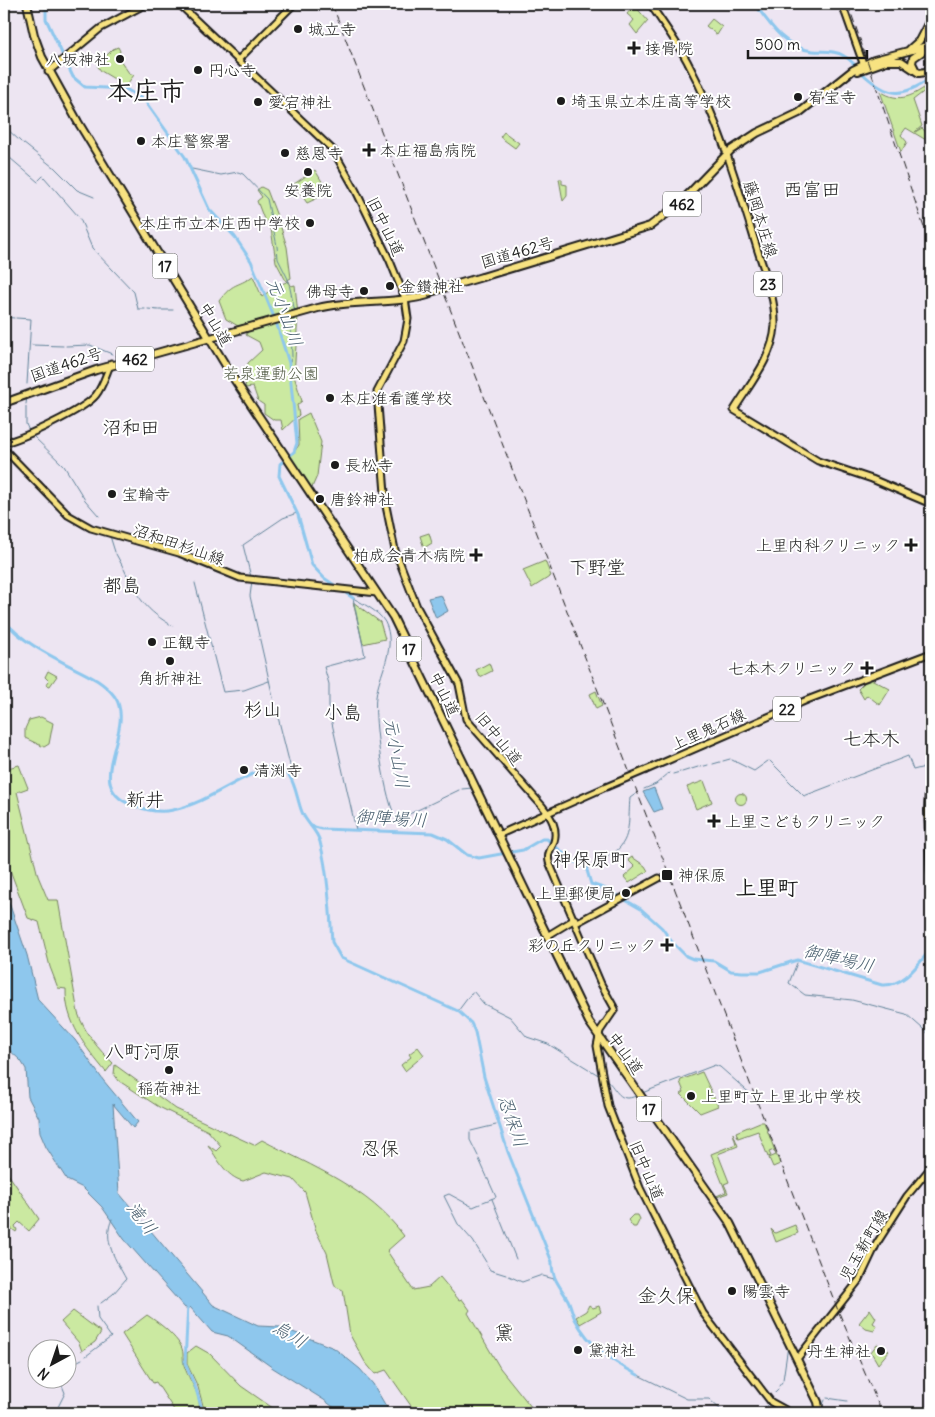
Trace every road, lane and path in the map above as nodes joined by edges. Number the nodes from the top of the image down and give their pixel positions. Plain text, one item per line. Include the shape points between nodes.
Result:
1 (27, 4) edge
2 (146, 4) edge
3 (179, 4) edge
4 (294, 4) edge
5 (650, 4) edge
6 (843, 4) edge
7 (931, 21) edge
8 (931, 46) edge
9 (880, 58) junction
10 (238, 60) junction
11 (931, 62) edge
12 (931, 67) edge
13 (860, 68) junction
14 (48, 72) junction
15 (728, 155) junction
16 (405, 300) junction
17 (207, 338) junction
18 (110, 365) junction
19 (4, 402) edge
20 (4, 443) edge
21 (4, 449) edge
22 (931, 504) edge
23 (377, 594) junction
24 (931, 653) edge
25 (931, 757) edge
26 (548, 813) junction
27 (498, 835) junction
28 (930, 867) edge
29 (931, 874) edge
30 (659, 878) dead end
31 (575, 921) junction
32 (547, 936) junction
33 (598, 1036) junction
34 (931, 1167) edge
35 (797, 1359) junction
36 (820, 1410) edge
37 (791, 1413) edge

1 - 14 highway, 中山道 / 17
2 - 14 main road via 108,24
3 - 10 main road, 旧中山道
4 - 10 main road
5 - 15 main road, 藤岡本庄線 / 23 via 688,63
6 - 13 main road
7 - 8 highway via 927,30
7 - 9 highway via 914,46
8 - 9 highway, 国道462号 / 462
8 - 11 highway via 917,54 912,63 915,69 922,71
8 - 13 highway, 国道462号 / 462
9 - 13 highway, 国道462号 / 462
10 - 16 main road, 旧中山道 via 335,154 381,241
12 - 13 highway via 919,73 902,61 890,60
13 - 15 highway, 国道462号 / 462 via 805,111
13 - 15 highway, 国道462号 / 462 via 799,113 751,137
14 - 17 highway, 中山道 / 17
15 - 16 highway, 国道462号 / 462, bridge via 672,213 651,227
15 - 22 main road, 藤岡本庄線 / 23 via 770,293 774,317 766,359 734,410 818,461
16 - 17 highway, 国道462号 / 462 via 336,304
16 - 26 main road, 旧中山道 via 408,319 405,337 377,392 386,506 395,550 417,607 459,684 466,719
17 - 18 highway, 国道462号 / 462
17 - 23 highway, 中山道 / 17
18 - 19 highway, 国道462号 / 462 via 62,378
18 - 20 main road via 99,392 90,401
21 - 23 main road, 沼和田杉山線 via 68,515 86,526 179,553 240,578
23 - 27 highway, 中山道 / 17 via 401,634
24 - 26 main road, 上里鬼石線 / 22, bridge via 810,699
25 - 28 highway via 928,811
26 - 27 main road, 上里鬼石線 / 22
26 - 31 main road, 旧中山道 via 554,827 548,862
27 - 32 highway, 中山道 / 17
28 - 29 highway
30 - 31 main road
31 - 32 main road
31 - 33 main road, 旧中山道 via 615,1009
32 - 33 highway, 中山道 / 17
33 - 35 highway, 中山道 / 17 via 724,1213
33 - 37 main road, 旧中山道 via 609,1109 640,1188 702,1312 770,1401
34 - 35 main road, 児玉新町線 via 907,1196 877,1242 860,1279
35 - 36 highway, 中山道 / 17

